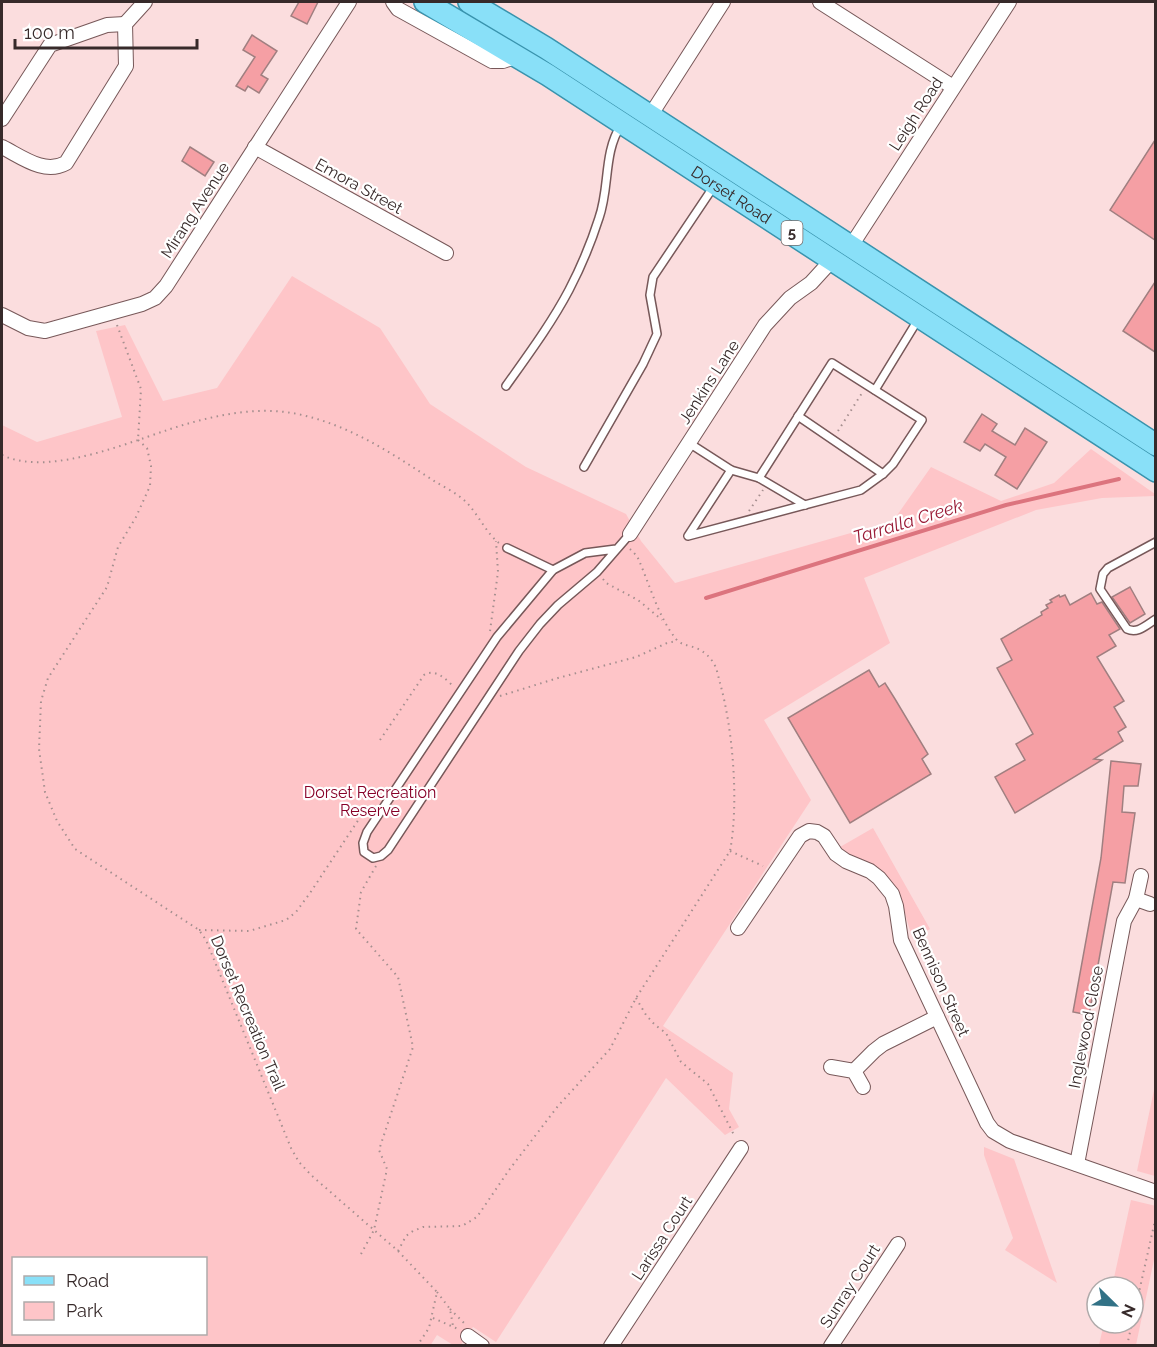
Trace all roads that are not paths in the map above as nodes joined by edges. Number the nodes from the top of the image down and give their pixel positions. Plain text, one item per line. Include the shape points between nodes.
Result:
1 (145, 2) edge
2 (349, 2) edge
3 (393, 2) edge
4 (425, 2) edge
5 (469, 2) edge
6 (723, 2) edge
7 (820, 2) edge
8 (1009, 2) edge
9 (452, 8) edge
10 (125, 24) junction
11 (518, 56) junction
12 (953, 87) junction
13 (650, 116) junction
14 (2, 119) edge
15 (622, 123) junction
16 (2, 147) edge
17 (255, 147) junction
18 (716, 183) junction
19 (851, 246) junction
20 (446, 253) dead end
21 (832, 260) junction
22 (2, 315) edge
23 (920, 316) junction
24 (1027, 361) junction
25 (1015, 379) junction
26 (506, 386) dead end
27 (875, 390) junction
28 (798, 416) junction
29 (689, 443) junction
30 (1155, 445) edge
31 (584, 466) dead end
32 (730, 470) junction
33 (1155, 471) edge
34 (883, 474) junction
35 (759, 478) junction
36 (805, 505) junction
37 (626, 538) joint
38 (1155, 542) edge
39 (507, 548) dead end
40 (616, 549) junction
41 (553, 570) junction
42 (1155, 619) edge
43 (1141, 876) dead end
44 (738, 928) dead end
45 (938, 1017) junction
46 (831, 1067) dead end
47 (854, 1071) junction
48 (863, 1087) dead end
49 (741, 1148) road end
50 (1077, 1164) junction
51 (1155, 1192) edge
52 (898, 1244) dead end
53 (611, 1346) edge
54 (831, 1346) edge

1 - 10 street
2 - 17 street, Mirang Avenue
3 - 11 street via 398,9 486,59 503,61
4 - 9 main road, Dorset Road / 5
5 - 13 main road, Dorset Road / 5
6 - 13 street
7 - 12 street
8 - 12 street, Leigh Road
9 - 11 main road, Dorset Road / 5
10 - 14 street via 50,45
10 - 16 street via 126,66 66,163 45,168
11 - 15 main road, Dorset Road / 5
12 - 19 street, Leigh Road
13 - 19 main road, Dorset Road / 5
15 - 18 main road, Dorset Road / 5
15 - 26 lane via 609,151 600,214 585,256 552,320
17 - 20 street, Emora Street
17 - 22 street, Mirang Avenue via 161,293 149,302 45,331 28,328
18 - 21 main road, Dorset Road / 5
18 - 31 lane via 653,277 650,295 657,334
19 - 21 main road
19 - 24 main road, Dorset Road / 5
21 - 23 main road, Dorset Road / 5
21 - 29 street, Jenkins Lane via 765,325
23 - 25 main road, Dorset Road / 5
23 - 27 lane
24 - 25 main road
24 - 30 main road, Dorset Road / 5
25 - 33 main road, Dorset Road / 5
27 - 28 lane via 832,363
27 - 34 lane via 922,420
28 - 34 lane
28 - 35 lane
29 - 32 lane
29 - 37 street, Jenkins Lane
32 - 35 lane
32 - 36 lane via 688,536
34 - 36 lane via 861,490
35 - 36 lane
37 - 40 lane
38 - 42 lane via 1108,568 1100,589 1127,629 1137,630
39 - 41 lane
40 - 41 lane via 585,553
40 - 41 lane via 597,572 540,624 388,850 373,858 364,852 368,832 487,652
43 - 50 street, Inglewood Close via 1143,902 1124,921
44 - 45 street, Bennison Street via 800,836 808,831 817,832 836,854 870,871 892,894 901,940
45 - 47 street via 883,1044
45 - 50 street, Bennison Street via 993,1131 1010,1141
46 - 47 street
47 - 48 street
49 - 53 street, Larissa Court
50 - 51 street, Bennison Street
52 - 54 street, Sunray Court

